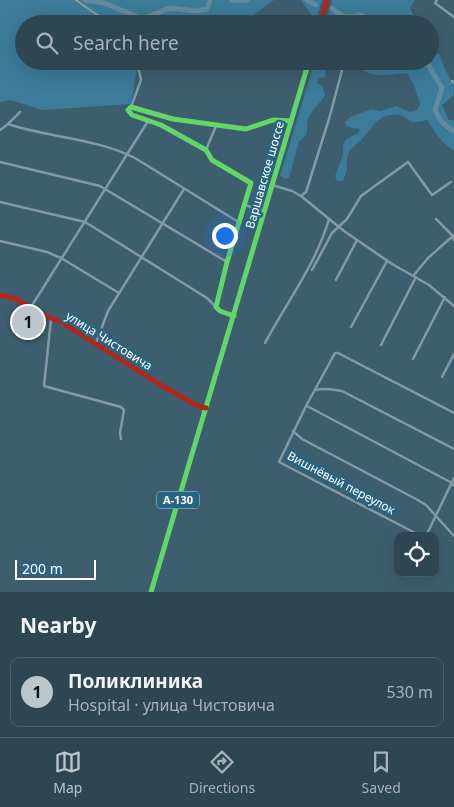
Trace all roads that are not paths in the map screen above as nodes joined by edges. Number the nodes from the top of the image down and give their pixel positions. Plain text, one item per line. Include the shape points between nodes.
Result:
1 (76, 0) edge
2 (327, 0) edge
3 (437, 0) edge
4 (97, 15) edge
5 (323, 15) edge
6 (454, 17) edge
7 (139, 70) edge
8 (306, 70) edge
9 (342, 70) edge
10 (129, 108) junction
11 (20, 112) dead end
12 (166, 119) junction
13 (149, 120) junction
14 (291, 121) junction
15 (8, 124) junction
16 (161, 125) junction
17 (216, 126) junction
18 (0, 130) edge
19 (206, 150) junction
20 (127, 154) junction
21 (0, 162) edge
22 (451, 182) dead end
23 (272, 185) junction
24 (184, 188) junction
25 (105, 189) junction
26 (301, 196) junction
27 (0, 202) edge
28 (245, 205) junction
29 (264, 211) junction
30 (329, 219) junction
31 (436, 219) dead end
32 (85, 222) junction
33 (162, 222) junction
34 (240, 223) junction
35 (338, 226) junction
36 (453, 238) edge
37 (357, 240) junction
38 (0, 241) edge
39 (61, 258) junction
40 (141, 258) junction
41 (386, 261) junction
42 (227, 262) junction
43 (312, 270) dead end
44 (415, 276) junction
45 (336, 280) dead end
46 (119, 294) junction
47 (0, 295) edge
48 (445, 298) junction
49 (454, 306) edge
50 (30, 307) junction
51 (216, 307) junction
52 (234, 316) junction
53 (51, 318) junction
54 (351, 327) dead end
55 (265, 344) dead end
56 (95, 345) junction
57 (381, 345) dead end
58 (454, 354) edge
59 (412, 359) dead end
60 (442, 377) dead end
61 (315, 390) junction
62 (306, 406) junction
63 (206, 408) junction
64 (454, 413) edge
65 (293, 431) junction
66 (120, 439) dead end
67 (454, 450) edge
68 (454, 478) edge
69 (452, 483) junction
70 (454, 486) edge
71 (435, 516) junction
72 (413, 532) edge
73 (428, 532) edge
74 (454, 536) edge
75 (151, 592) edge

1 - 4 street
2 - 5 street
3 - 6 street via 435,3
7 - 10 street via 142,80
8 - 14 street, Варшавское шоссе / А-130
9 - 26 street via 319,153 306,192
10 - 12 street
10 - 13 street via 132,115
11 - 15 street
12 - 16 street
12 - 17 street
13 - 16 street
13 - 20 street
14 - 17 street via 275,119 246,129
14 - 23 street, Варшавское шоссе / А-130
15 - 18 street
15 - 20 street via 100,144
16 - 19 street
17 - 19 street
19 - 28 street via 212,160 251,183
20 - 24 street
20 - 25 street
21 - 25 street
22 - 35 street via 432,194 408,162 363,194 347,219
23 - 26 street
23 - 29 street, Варшавское шоссе / А-130
24 - 33 street
24 - 34 street
25 - 32 street
25 - 33 street
26 - 30 street
27 - 32 street
28 - 29 street
28 - 34 street
29 - 52 street, Варшавское шоссе / А-130
30 - 35 street
30 - 55 street via 305,276
31 - 36 street
32 - 39 street
32 - 40 street
33 - 40 street
33 - 42 street
34 - 42 street
35 - 37 street
35 - 43 street
36 - 44 street via 428,258
37 - 41 street
37 - 45 street
38 - 39 street
39 - 46 street
39 - 50 street
40 - 46 street
40 - 51 street via 207,298
41 - 44 street
41 - 54 street
42 - 51 street
44 - 48 street
44 - 57 street
46 - 56 street via 108,311
47 - 50 street, улица Чистовича
48 - 49 street
48 - 59 street
50 - 53 street, улица Чистовича
51 - 52 street via 220,312
52 - 63 street, Варшавское шоссе / А-130
53 - 56 street, улица Чистовича
53 - 66 street via 44,386 121,407 124,410
56 - 63 street, улица Чистовича via 178,395
58 - 60 street
61 - 62 street, Вишнёвый переулок
61 - 64 street, Вишнёвый переулок via 335,353 338,353
61 - 67 street via 325,387 342,391
62 - 65 street, Вишнёвый переулок
62 - 69 street
63 - 75 street, А-130
65 - 71 street via 302,439 416,499
65 - 72 street, Вишнёвый переулок via 278,462
68 - 69 street
69 - 70 street
69 - 71 street
71 - 73 street
71 - 74 street

